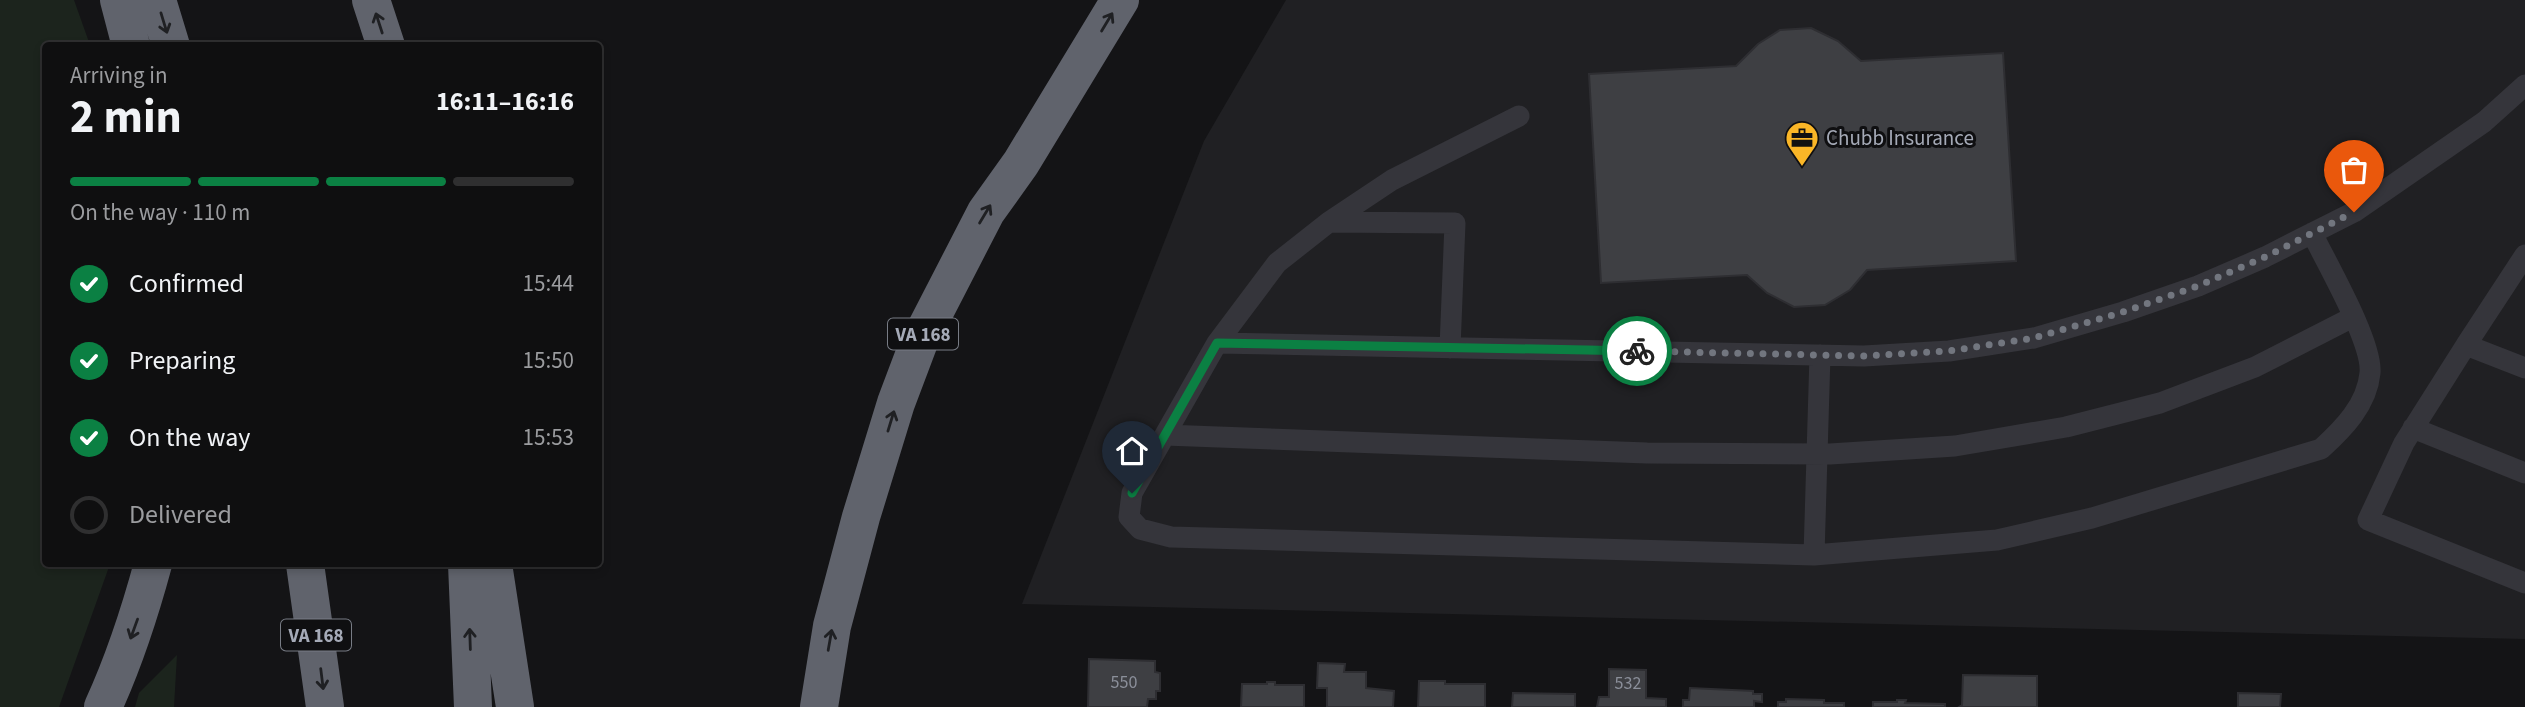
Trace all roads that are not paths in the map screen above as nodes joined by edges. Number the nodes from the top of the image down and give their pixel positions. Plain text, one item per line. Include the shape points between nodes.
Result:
1 (119, 0) edge
2 (157, 0) edge
3 (371, 0) edge
4 (1120, 0) edge
5 (130, 42) edge
6 (170, 42) edge
7 (385, 42) edge
8 (2525, 85) edge
9 (1519, 116) dead end
10 (1329, 222) junction
11 (2312, 233) junction
12 (2524, 257) edge
13 (2353, 317) junction
14 (1217, 343) junction
15 (2466, 345) junction
16 (1450, 348) junction
17 (1820, 355) junction
18 (2525, 368) edge
19 (2413, 428) junction
20 (1165, 435) junction
21 (1817, 454) junction
22 (2525, 473) edge
23 (1814, 555) junction
24 (152, 567) edge
25 (305, 567) edge
26 (467, 567) edge
27 (493, 567) edge
28 (2525, 583) edge
29 (499, 612) junction
30 (103, 707) edge
31 (325, 707) edge
32 (473, 707) edge
33 (508, 707) edge
34 (516, 707) edge
35 (819, 707) edge

1 - 5 highway
2 -> 6 highway
7 -> 3 highway
35 -> 4 highway, VA 168 via 832,626 861,517 919,342 986,212
8 - 11 lane via 2484,122 2424,164 2354,212
9 - 10 lane via 1392,180
10 - 14 lane via 1277,263
10 - 16 lane via 1455,223
11 - 13 lane
11 - 17 lane via 2198,286 2034,338 1949,351
12 - 15 lane
13 - 21 lane via 2255,367 2160,403 2066,427 1955,446
13 - 23 lane via 2367,346 2370,373 2364,398 2344,428 2321,449 2092,518 1997,540
14 - 16 lane
14 - 20 lane
15 - 18 lane
15 - 19 lane
16 - 17 lane
17 - 21 lane
19 - 22 lane
19 - 28 lane via 2368,520
20 - 21 lane via 1647,453
20 - 23 lane via 1132,493 1129,517 1140,529 1171,537
21 - 23 lane
24 -> 30 highway
25 -> 31 highway, VA 168
32 -> 26 highway
27 - 29 highway
29 - 33 highway
29 - 34 highway

